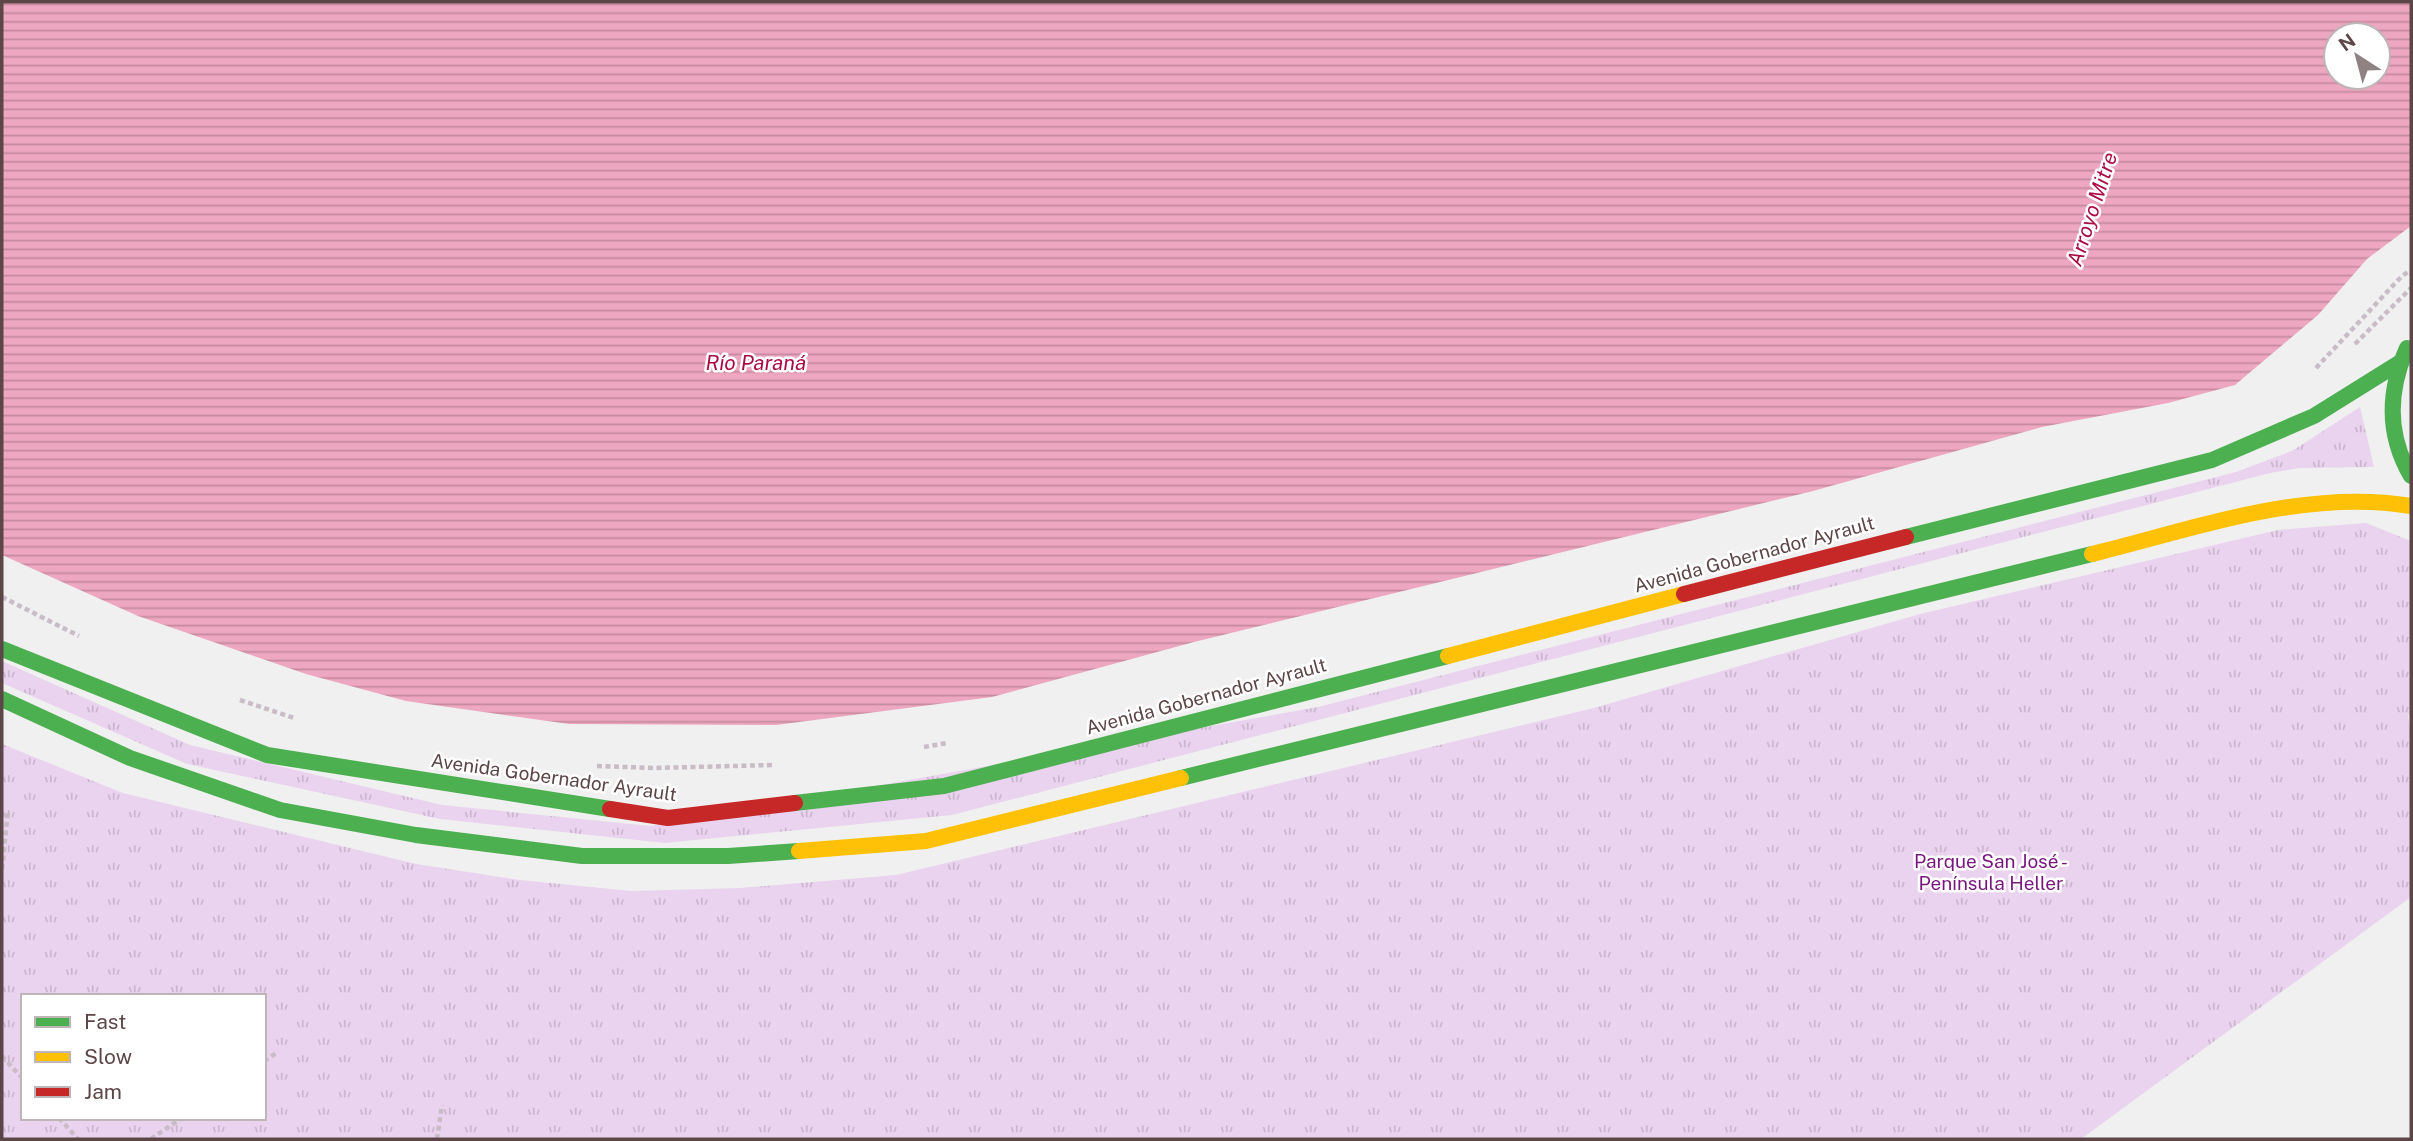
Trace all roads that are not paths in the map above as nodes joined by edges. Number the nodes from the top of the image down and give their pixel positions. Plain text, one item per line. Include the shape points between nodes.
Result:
1 (2411, 340) edge
2 (2399, 363) junction
3 (2411, 476) edge
4 (2411, 506) edge
5 (2, 649) edge
6 (2, 699) edge

1 - 2 main road
2 - 3 main road via 2391,415
2 - 5 main road, Avenida Gobernador Ayrault via 2314,416 2212,460 944,786 668,817 267,755
4 - 6 main road via 2371,499 2271,510 953,834 893,844 727,856 582,856 416,835 280,810 130,758

